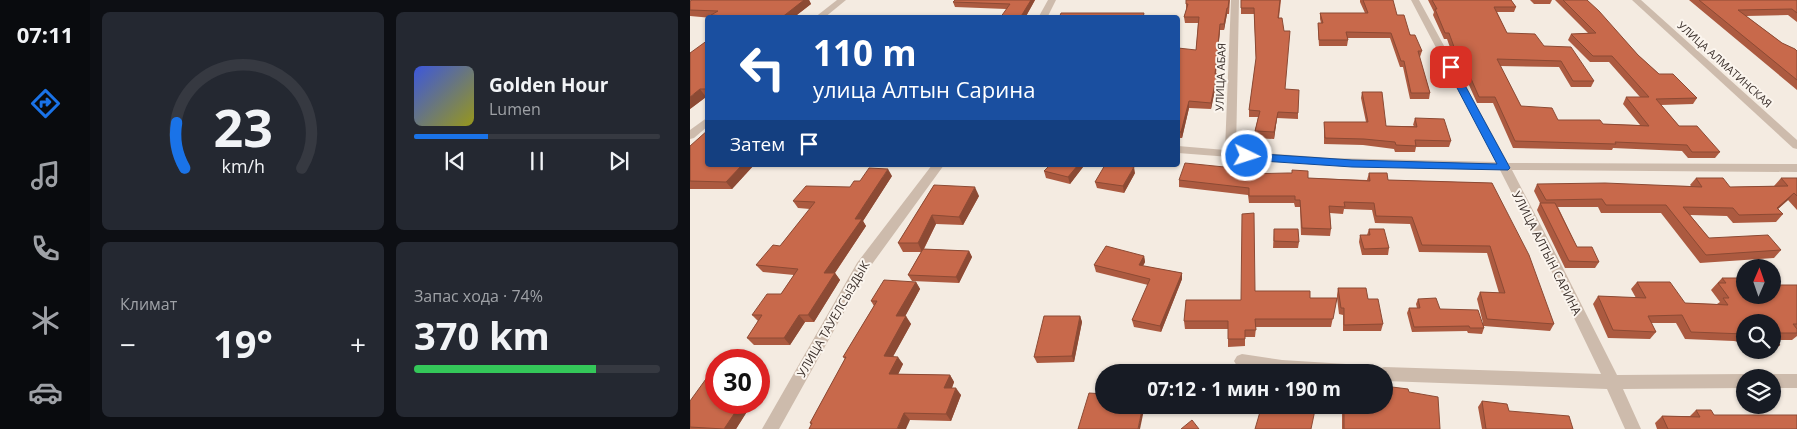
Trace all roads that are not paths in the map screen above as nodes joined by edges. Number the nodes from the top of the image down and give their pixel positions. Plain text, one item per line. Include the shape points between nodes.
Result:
1 (842, 0) edge
2 (1052, 0) edge
3 (1235, 0) edge
4 (1415, 0) edge
5 (1636, 0) edge
6 (821, 15) edge
7 (1044, 15) edge
8 (705, 123) edge
9 (690, 136) edge
10 (1797, 146) edge
11 (1180, 150) edge
12 (1230, 155) junction
13 (937, 167) edge
14 (1504, 168) junction
15 (1797, 168) edge
16 (1242, 361) dead end
17 (1262, 364) edge
18 (1393, 374) edge
19 (1736, 381) edge
20 (1781, 381) edge
21 (1797, 381) edge
22 (1612, 382) junction
23 (770, 429) edge
24 (1633, 429) edge

1 - 6 street
2 - 7 street
3 - 12 street, УЛИЦА АБАЯ
4 - 14 street, УЛИЦА АЛТЫН САРИНА
5 - 10 street, УЛИЦА АЛМАТИНСКАЯ
8 - 9 street
11 - 12 street
12 - 14 street
13 - 23 street, УЛИЦА ТАУЕЛСЫЗДЫК via 862,267
14 - 15 street
14 - 22 street, УЛИЦА АЛТЫН САРИНА
16 - 17 street
18 - 22 street
19 - 22 street
20 - 21 street
22 - 24 street, УЛИЦА АЛТЫН САРИНА

